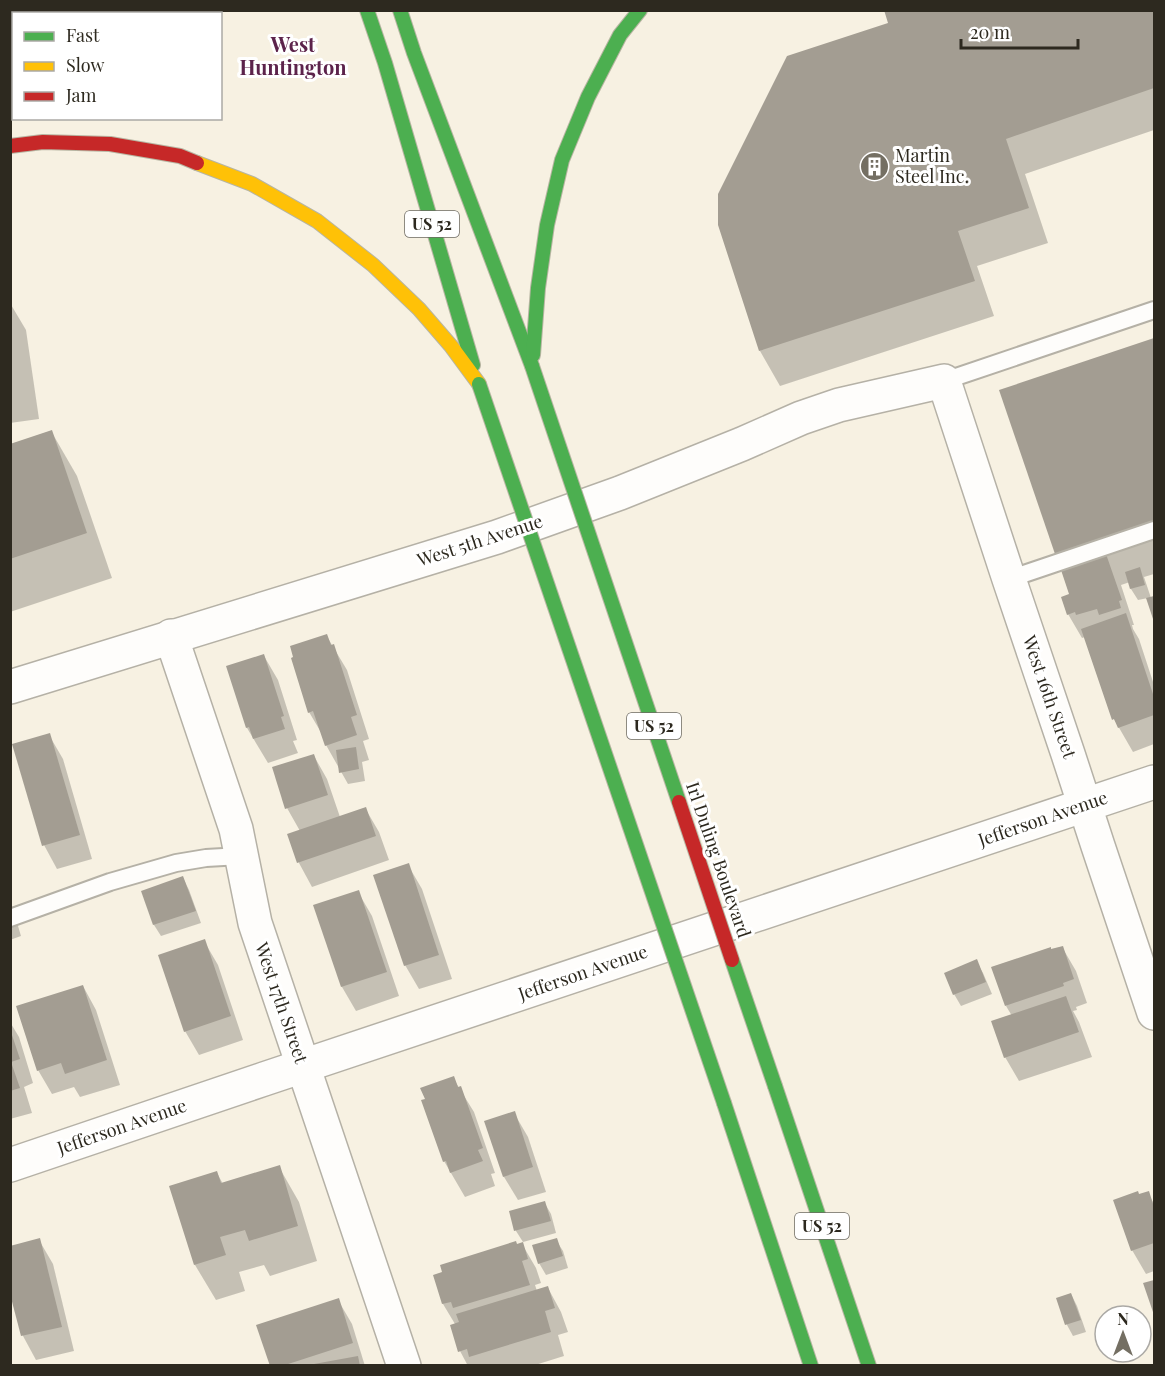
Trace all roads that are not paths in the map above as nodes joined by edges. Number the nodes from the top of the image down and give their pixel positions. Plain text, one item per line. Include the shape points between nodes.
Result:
1 (367, 10) edge
2 (400, 10) edge
3 (640, 10) edge
4 (10, 146) edge
5 (1155, 310) edge
6 (532, 366) junction
7 (944, 381) junction
8 (479, 384) junction
9 (1155, 530) edge
10 (1009, 579) junction
11 (171, 636) junction
12 (10, 687) edge
13 (1155, 782) edge
14 (1085, 805) junction
15 (241, 856) junction
16 (10, 918) edge
17 (1155, 1013) edge
18 (303, 1067) junction
19 (10, 1165) edge
20 (404, 1365) edge
21 (812, 1365) edge
22 (869, 1365) edge

1 - 8 main road, US 52
2 - 6 main road, US 52
3 - 6 main road via 620,35 562,160 537,288
4 - 8 main road via 43,142 110,144 180,156 252,184 317,221 373,265 419,309
5 - 7 lane
6 - 22 main road, Irl Duling Boulevard / US 52, bridge
7 - 10 street, West 16th Street
7 - 11 street, West 5th Avenue via 839,405 620,494 497,537
8 - 21 main road, US 52, bridge
9 - 10 lane
10 - 14 street, West 16th Street
11 - 12 street, West 5th Avenue
11 - 15 street, West 17th Street via 236,829
13 - 14 street, Jefferson Avenue
14 - 17 street, West 16th Street
14 - 18 street, Jefferson Avenue
15 - 16 lane via 176,863
15 - 18 street, West 17th Street via 255,923
18 - 19 street, Jefferson Avenue
18 - 20 street, West 17th Street

